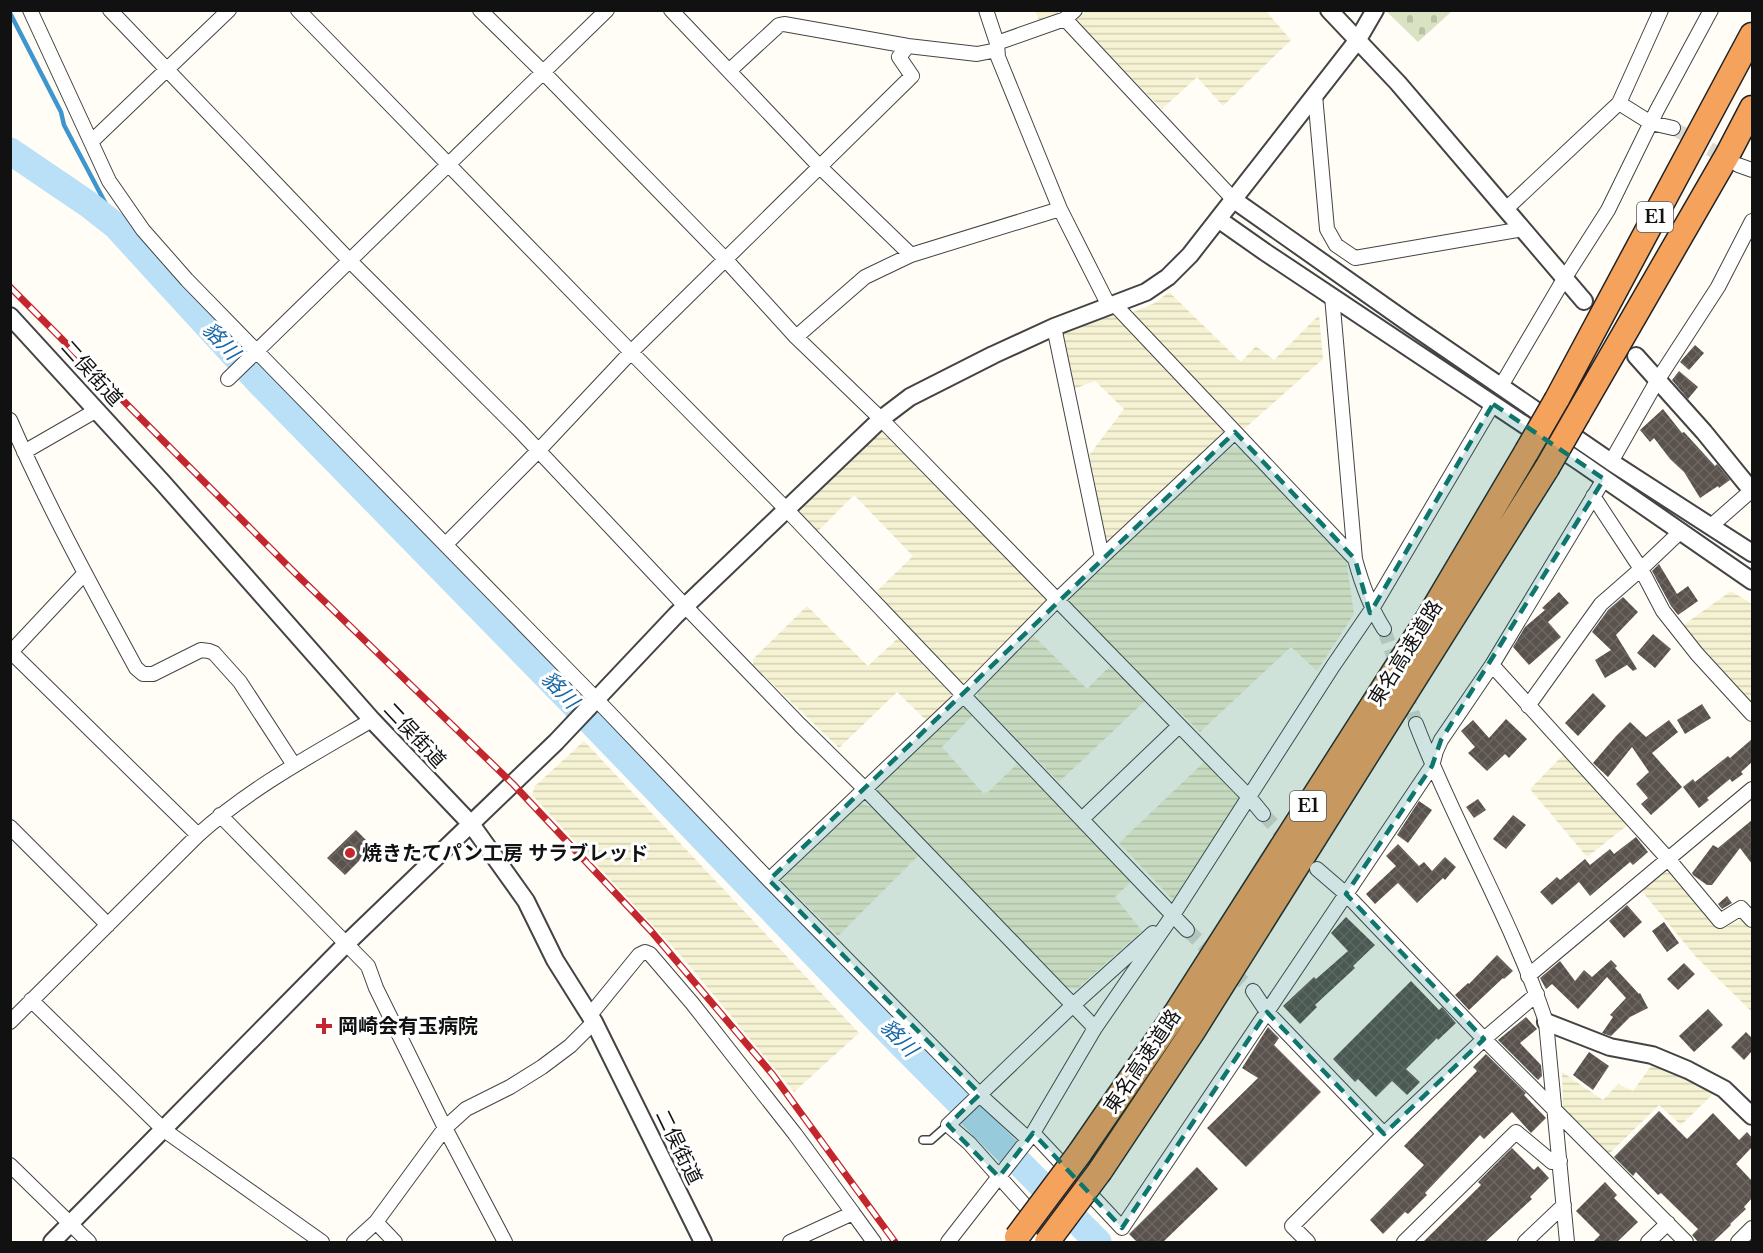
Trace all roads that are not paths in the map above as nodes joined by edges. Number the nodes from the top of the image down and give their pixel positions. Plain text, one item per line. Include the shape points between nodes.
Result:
1 (30, 10) edge
2 (110, 10) edge
3 (229, 10) edge
4 (298, 10) edge
5 (480, 10) edge
6 (607, 10) edge
7 (671, 10) edge
8 (986, 10) edge
9 (1329, 10) edge
10 (1375, 10) edge
11 (1661, 10) edge
12 (1711, 10) edge
13 (1070, 15) edge
14 (1752, 35) edge
15 (1357, 41) junction
16 (908, 46) junction
17 (997, 46) junction
18 (168, 70) junction
19 (729, 71) junction
20 (543, 72) junction
21 (1315, 95) junction
22 (1619, 103) junction
23 (1752, 108) edge
24 (1651, 123) junction
25 (1673, 128) tunnel mouth
26 (91, 142) junction
27 (450, 165) junction
28 (1738, 165) tunnel mouth
29 (820, 168) junction
30 (1752, 170) edge
31 (1234, 200) junction
32 (1060, 209) junction
33 (1506, 209) junction
34 (1218, 219) junction
35 (1752, 220) edge
36 (1523, 229) junction
37 (911, 255) junction
38 (349, 260) junction
39 (726, 260) junction
40 (1564, 279) junction
41 (1332, 296) junction
42 (1584, 301) dead end
43 (1112, 305) junction
44 (10, 316) edge
45 (1054, 327) junction
46 (796, 337) junction
47 (256, 351) junction
48 (631, 352) junction
49 (1636, 357) dead end
50 (228, 378) dead end
51 (1657, 381) junction
52 (1501, 386) junction
53 (1493, 404) junction
54 (97, 410) junction
55 (881, 419) junction
56 (10, 420) edge
57 (1234, 432) junction
58 (538, 450) junction
59 (24, 452) junction
60 (1611, 462) junction
61 (1604, 478) junction
62 (1752, 491) edge
63 (1593, 496) junction
64 (787, 510) junction
65 (1711, 526) junction
66 (1680, 532) junction
67 (446, 544) junction
68 (1752, 553) edge
69 (1102, 556) junction
70 (1355, 559) junction
71 (1641, 569) junction
72 (85, 573) junction
73 (1752, 581) edge
74 (1057, 600) junction
75 (686, 606) junction
76 (1372, 609) junction
77 (1384, 629) tunnel mouth
78 (11, 652) edge
79 (1492, 664) junction
80 (965, 694) junction
81 (595, 700) junction
82 (1528, 706) junction
83 (1752, 714) edge
84 (372, 720) junction
85 (1416, 724) tunnel mouth
86 (1179, 726) junction
87 (294, 765) junction
88 (1432, 765) junction
89 (866, 789) junction
90 (1752, 789) edge
91 (1249, 797) junction
92 (1263, 814) tunnel mouth
93 (220, 815) junction
94 (1082, 819) junction
95 (471, 824) junction
96 (10, 827) edge
97 (198, 835) junction
98 (1669, 860) junction
99 (1317, 869) dead end
100 (769, 879) junction
101 (1346, 894) junction
102 (1170, 919) junction
103 (1752, 920) edge
104 (108, 925) junction
105 (1187, 930) tunnel mouth
106 (346, 944) junction
107 (1528, 976) junction
108 (1253, 992) tunnel mouth
109 (1537, 994) junction
110 (31, 1000) junction
111 (1072, 1006) junction
112 (1268, 1012) junction
113 (592, 1018) junction
114 (10, 1022) edge
115 (1546, 1022) junction
116 (1095, 1028) junction
117 (1484, 1039) junction
118 (980, 1094) junction
119 (1555, 1109) junction
120 (1752, 1116) edge
121 (951, 1123) junction
122 (445, 1128) junction
123 (164, 1130) junction
124 (1384, 1134) junction
125 (1030, 1137) junction
126 (923, 1140) dead end
127 (1560, 1161) junction
128 (10, 1165) edge
129 (999, 1177) junction
130 (1564, 1205) junction
131 (853, 1213) junction
132 (376, 1222) junction
133 (1668, 1223) junction
134 (70, 1224) junction
135 (1752, 1228) edge
136 (1015, 1240) edge
137 (52, 1242) edge
138 (89, 1242) edge
139 (322, 1242) edge
140 (354, 1242) edge
141 (395, 1242) edge
142 (505, 1242) edge
143 (703, 1242) edge
144 (790, 1242) edge
145 (874, 1242) edge
146 (948, 1242) edge
147 (1047, 1242) edge
148 (1058, 1242) edge
149 (1308, 1242) edge
150 (1404, 1242) edge
151 (1525, 1242) edge
152 (1567, 1242) edge
153 (1648, 1242) edge
154 (1686, 1242) edge
155 (1738, 1242) edge

1 - 26 street
2 - 18 street
3 - 18 street
4 - 27 street
5 - 20 street
6 - 20 street
7 - 19 street
8 - 17 street
9 - 15 street
10 - 15 street
11 - 22 street
12 - 24 street
13 - 17 street
13 - 31 street
14 - 136 highway, 東名高速道路 / E1, bridge via 1557,399 1420,630 1176,1013
15 - 21 street
15 - 33 street
16 - 17 street via 977,54
16 - 19 street via 779,25
16 - 29 street via 899,57 912,76
17 - 32 street via 998,57
18 - 26 street
18 - 38 street
19 - 29 street
20 - 27 street
20 - 39 street
21 - 31 street
21 - 36 street via 1327,229 1336,245 1355,258
22 - 24 street
22 - 33 street
23 - 147 highway, 東名高速道路 / E1, bridge via 1547,468 1193,1032
24 - 25 street
24 - 40 street via 1608,210
26 - 47 street via 109,181 143,230
27 - 38 street
27 - 48 street
28 - 30 street
29 - 37 street
29 - 39 street
31 - 34 street
31 - 52 street
32 - 37 street
32 - 43 street
33 - 36 street
34 - 41 street
34 - 43 street via 1168,277 1146,292
35 - 51 street via 1718,287
36 - 40 street
37 - 46 street via 865,277
38 - 47 street
38 - 58 street
39 - 46 street
39 - 48 street
40 - 42 street
40 - 52 street
41 - 53 street
41 - 70 street
43 - 45 street
43 - 57 street
44 - 54 street, 二俣街道
45 - 55 street via 945,378
45 - 69 street
46 - 55 street
47 - 50 street
47 - 67 street
48 - 58 street
48 - 64 street
49 - 51 street
51 - 60 street
51 - 62 street
52 - 60 street
53 - 61 street
53 - 76 street
54 - 59 street
54 - 84 street, 二俣街道
55 - 64 street
55 - 74 street
56 - 59 street
57 - 69 street
57 - 70 street
58 - 67 street
58 - 75 street
59 - 72 street
60 - 65 street
61 - 63 street
61 - 66 street
62 - 65 street
63 - 71 street
63 - 79 street
64 - 75 street
64 - 80 street
65 - 68 street
66 - 71 street
66 - 73 street
67 - 81 street
69 - 74 street
70 - 76 street
71 - 82 street via 1601,603
71 - 83 street via 1664,611
72 - 78 street
72 - 87 street via 136,668 143,674 153,674 201,650 214,653 240,682
74 - 80 street
74 - 86 street
75 - 81 street
75 - 89 street
76 - 77 street
76 - 91 street
78 - 97 street
79 - 82 street
79 - 88 street via 1441,740
80 - 89 street
80 - 94 street
81 - 95 street
81 - 100 street
82 - 98 street
84 - 87 street
84 - 95 street, 二俣街道
85 - 88 street
86 - 91 street
86 - 94 street
87 - 93 street
88 - 101 street
88 - 107 street via 1509,926
89 - 100 street
89 - 111 street
90 - 98 street
91 - 92 street
91 - 102 street
93 - 97 street
93 - 106 street
94 - 102 street
95 - 106 street
95 - 113 street, 二俣街道 via 526,901 555,960
96 - 104 street
97 - 104 street
98 - 103 street via 1720,921 1741,908
98 - 107 street
99 - 101 street
100 - 118 street
101 - 112 street
101 - 117 street
102 - 105 street
102 - 111 street
102 - 116 street
104 - 110 street
106 - 122 street via 368,966
106 - 123 street
107 - 109 street
108 - 112 street
109 - 115 street
109 - 117 street
110 - 114 street
110 - 123 street
111 - 116 street
111 - 118 street
112 - 124 street
112 - 125 street via 1122,1228
113 - 122 street via 570,1046 542,1068 466,1109
113 - 131 street via 639,955 650,954 795,1134
113 - 143 street, 二俣街道
115 - 119 street
115 - 120 street via 1610,1047 1652,1055 1688,1070 1724,1089
116 - 125 street
117 - 119 street
117 - 124 street
118 - 121 street
118 - 125 street
119 - 127 street
119 - 133 street
121 - 126 lane via 936,1137
121 - 129 street
122 - 132 street
122 - 142 street
123 - 134 street
123 - 139 street
124 - 149 street via 1292,1226
125 - 129 street
127 - 130 street
127 - 150 street via 1552,1162 1516,1132
128 - 134 street
129 - 146 street
129 - 148 street
130 - 151 street
130 - 152 street
131 - 144 street
131 - 145 street
132 - 140 street
132 - 141 street
133 - 153 street
133 - 154 street
134 - 137 street
134 - 138 street
135 - 155 street

